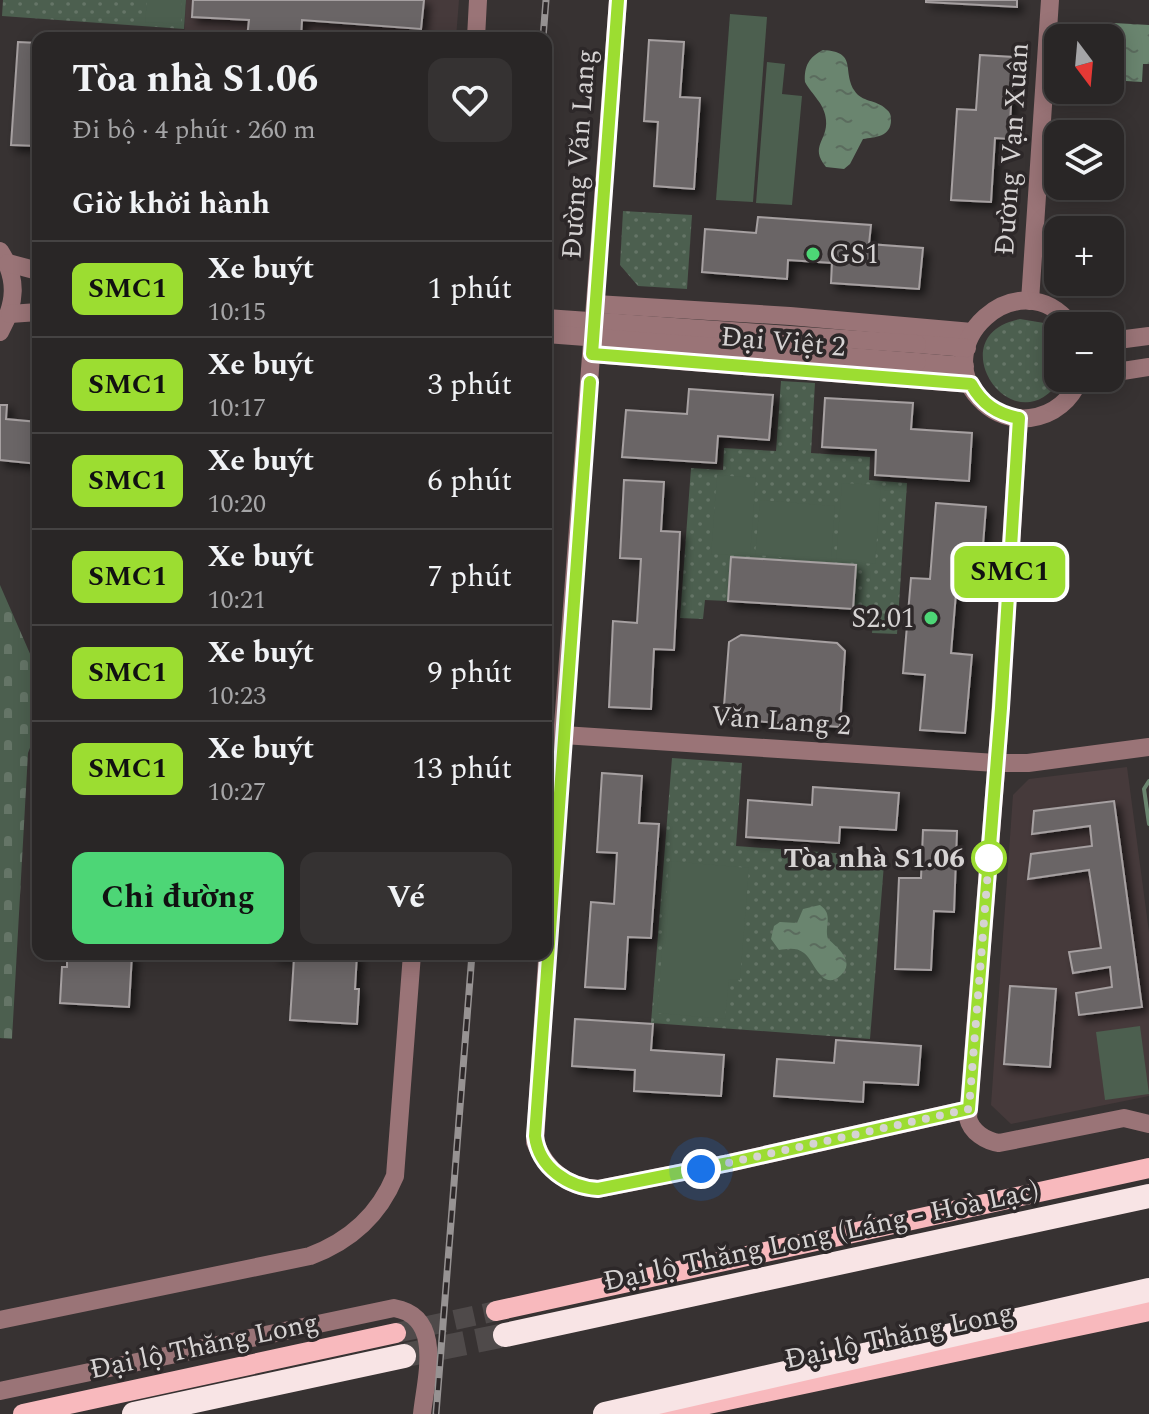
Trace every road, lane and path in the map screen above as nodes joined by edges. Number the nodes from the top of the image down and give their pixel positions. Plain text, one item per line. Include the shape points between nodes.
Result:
1 (478, 0) edge
2 (618, 0) edge
3 (1050, 0) edge
4 (476, 32) edge
5 (4, 257) edge
6 (32, 269) edge
7 (1030, 301) junction
8 (596, 304) junction
9 (32, 312) edge
10 (1056, 312) edge
11 (10, 314) junction
12 (552, 319) edge
13 (0, 332) edge
14 (552, 334) edge
15 (1149, 336) edge
16 (1124, 339) edge
17 (917, 353) junction
18 (592, 354) junction
19 (969, 357) junction
20 (1149, 367) edge
21 (1124, 371) edge
22 (1073, 392) edge
23 (1019, 418) junction
24 (563, 735) junction
25 (1149, 747) edge
26 (996, 763) junction
27 (552, 893) edge
28 (412, 960) edge
29 (547, 960) edge
30 (969, 1109) junction
31 (1146, 1124) edge
32 (1149, 1168) edge
33 (1149, 1196) edge
34 (1149, 1290) edge
35 (496, 1311) tunnel mouth
36 (1149, 1311) edge
37 (0, 1320) edge
38 (505, 1335) tunnel mouth
39 (400, 1344) joint
40 (0, 1391) edge
41 (23, 1414) edge
42 (134, 1414) edge
43 (422, 1414) edge
44 (605, 1414) edge
45 (661, 1414) edge

1 - 4 street
2 - 8 street, Đường Văn Lang
3 - 7 street, Đường Vạn Xuân
5 - 6 street
5 - 11 street via 13,280
7 - 10 street
7 - 19 street via 996,308 978,323
8 - 18 street, Đường Văn Lang
8 - 19 street, Đại Việt 2 via 790,316
9 - 11 street
11 - 13 street
12 - 17 street, bridge
14 - 17 street, bridge
15 - 16 street
17 - 19 street
18 - 19 street, Đại Việt 2
18 - 24 street, Đường Văn Lang
19 - 23 street via 987,405
20 - 21 street
22 - 23 street via 1052,411
23 - 26 street
24 - 26 street, Văn Lang 2
24 - 27 street, Đường Văn Lang
25 - 26 street, Văn Lang 2
26 - 30 street
28 - 37 street via 395,1176 364,1224 310,1256
29 - 30 street, Đường Văn Lang via 535,1136 544,1160 559,1176 583,1188 616,1186
30 - 31 street via 974,1130 999,1143 1104,1120
32 - 35 main road
33 - 38 highway, Đại lộ Thăng Long (Láng - Hoà Lạc)
34 - 44 highway
36 - 45 main road, Đại lộ Thăng Long
39 - 41 main road, Đại lộ Thăng Long
39 - 42 highway
40 - 43 street via 394,1308 420,1319 429,1341

